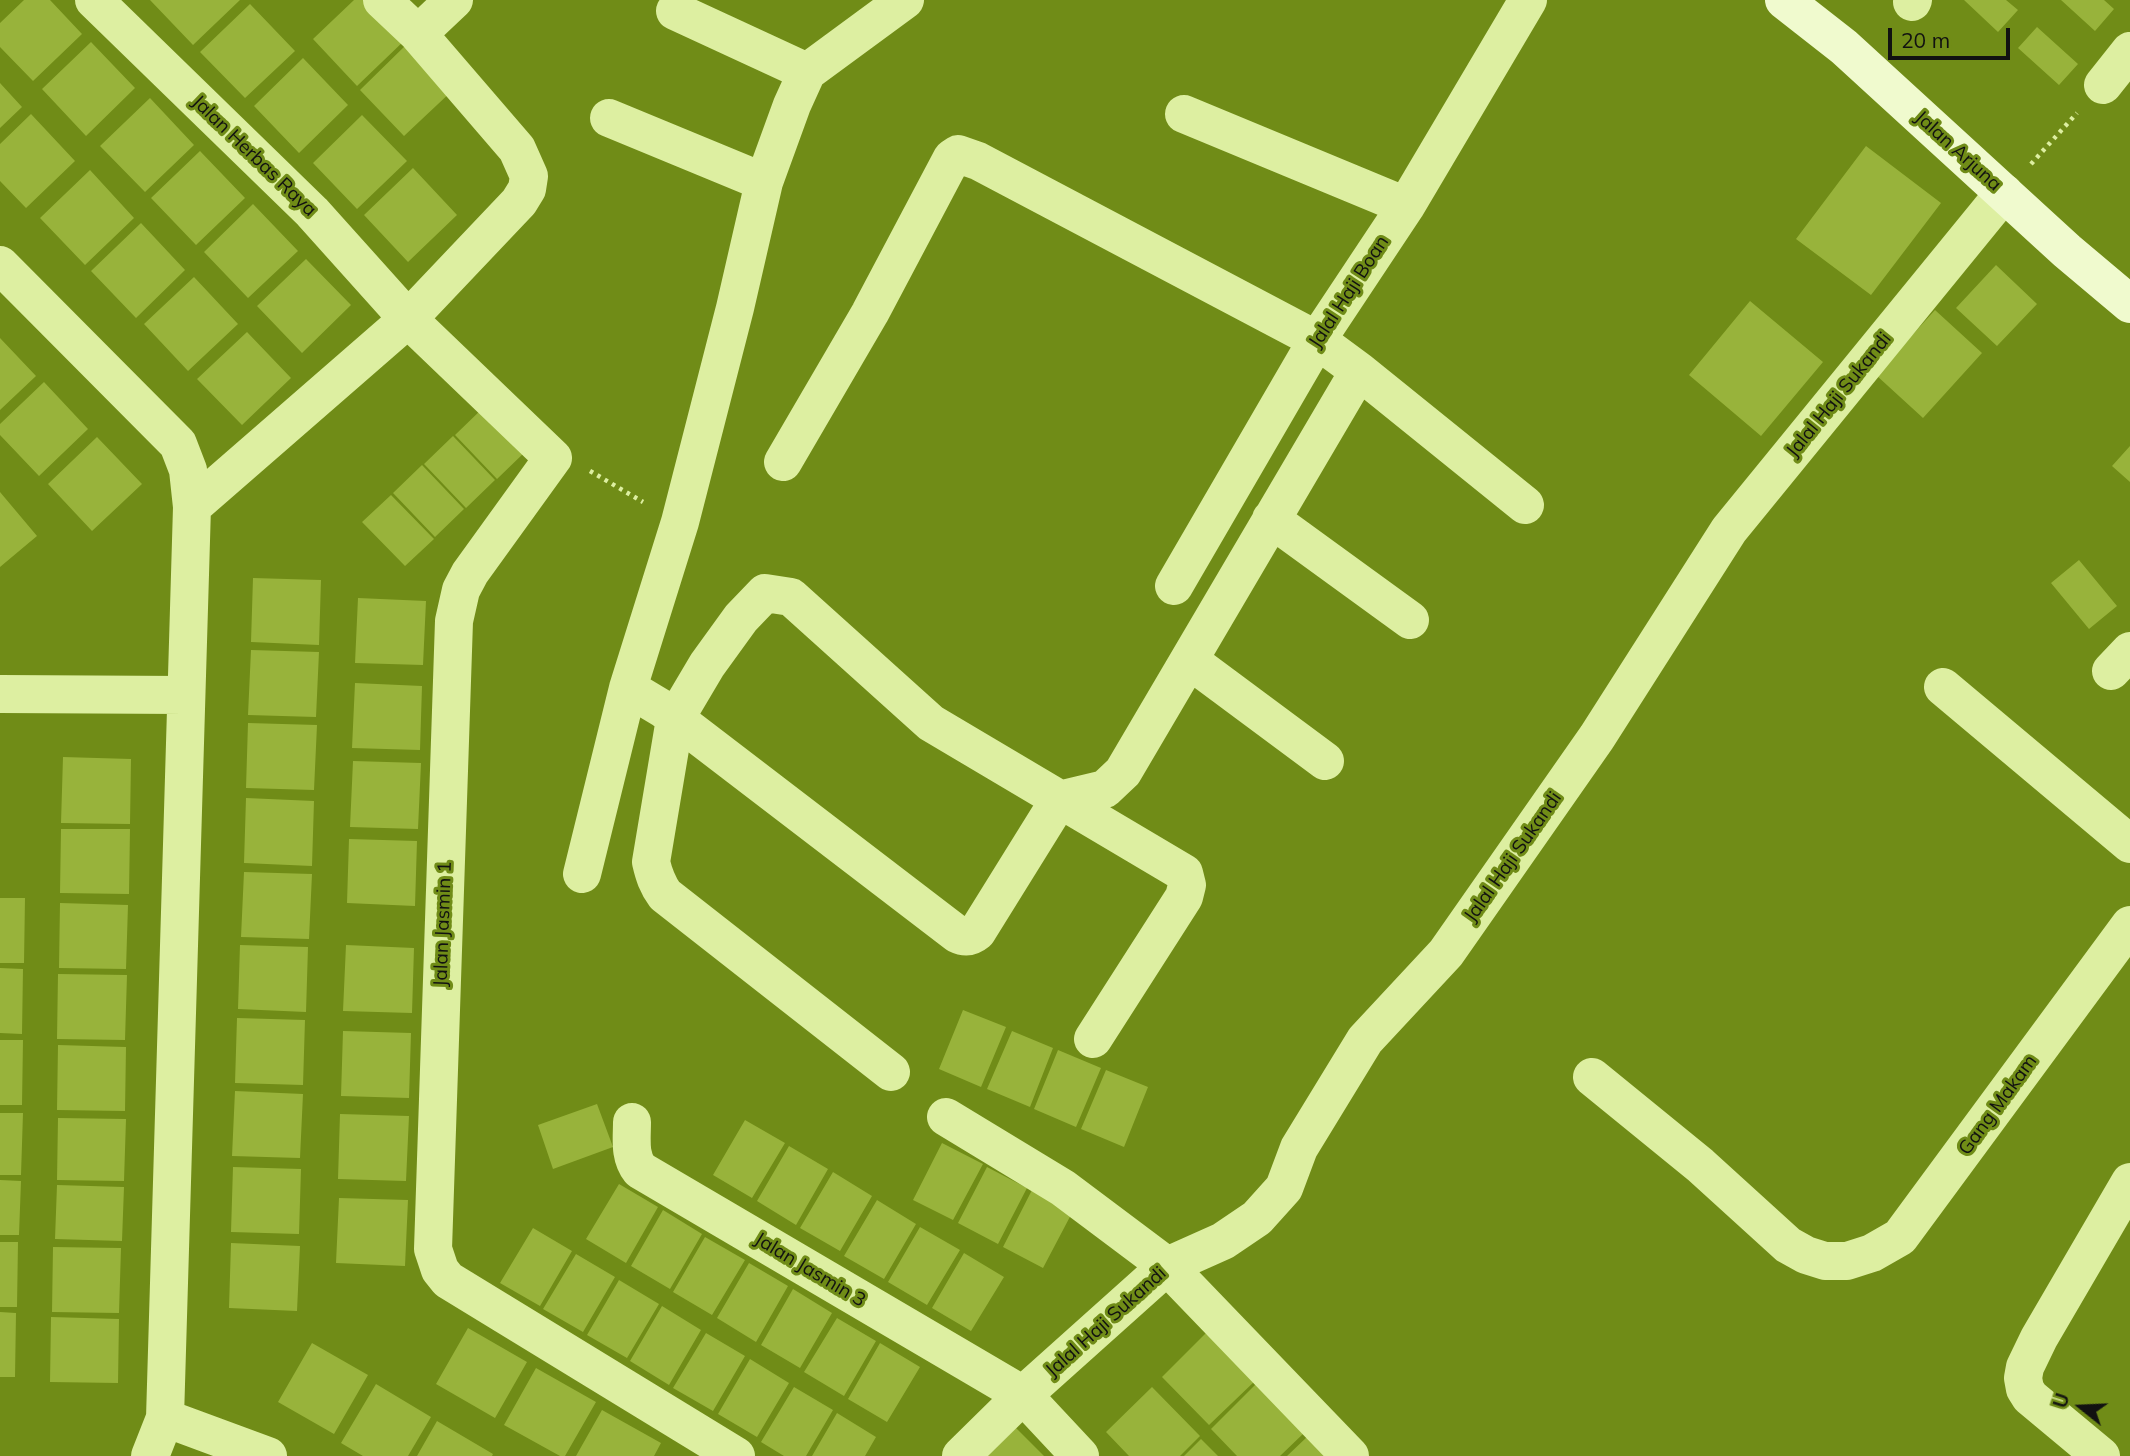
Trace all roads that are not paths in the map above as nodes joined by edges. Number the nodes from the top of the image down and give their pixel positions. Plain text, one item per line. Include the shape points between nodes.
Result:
1 (382, 0) edge
2 (454, 0) edge
3 (905, 0) edge
4 (1528, 0) edge
5 (1784, 0) edge
6 (104, 3) edge
7 (675, 11) dead end
8 (418, 34) junction
9 (2130, 51) edge
10 (807, 72) junction
11 (2103, 85) road end
12 (1184, 114) dead end
13 (609, 118) dead end
14 (764, 181) junction
15 (2004, 193) junction
16 (1406, 206) junction
17 (0, 265) edge
18 (2130, 304) edge
19 (408, 319) junction
20 (1317, 340) junction
21 (1359, 370) junction
22 (783, 462) dead end
23 (1525, 505) dead end
24 (192, 507) junction
25 (1271, 519) junction
26 (1174, 586) dead end
27 (1410, 620) dead end
28 (1189, 660) junction
29 (1943, 687) dead end
30 (0, 694) edge
31 (185, 695) junction
32 (652, 703) junction
33 (1325, 761) dead end
34 (1059, 800) junction
35 (2130, 844) edge
36 (582, 874) dead end
37 (2130, 925) edge
38 (1093, 1039) dead end
39 (891, 1072) dead end
40 (1592, 1077) dead end
41 (946, 1117) dead end
42 (632, 1122) dead end
43 (2130, 1182) edge
44 (1167, 1266) junction
45 (1023, 1395) junction
46 (165, 1418) junction
47 (150, 1456) edge
48 (268, 1456) edge
49 (736, 1456) edge
50 (961, 1456) edge
51 (1080, 1456) edge
52 (1350, 1456) edge
53 (2101, 1456) edge

1 - 8 street
2 - 8 street
3 - 10 street
4 - 16 street, Jalal Haji Boan
5 - 15 street, Jalan Arjuna via 1844,47
6 - 19 street, Jalan Herbas Raya via 312,212
7 - 10 street
8 - 19 street via 517,149 530,176 519,202
9 - 11 street
10 - 14 street
12 - 16 street
13 - 14 street
14 - 32 street via 680,522
15 - 18 street, Jalan Arjuna
15 - 44 street, Jalal Haji Sukandi via 1728,530 1597,737 1454,941 1365,1040 1299,1149 1284,1188 1257,1218 1223,1241
16 - 20 street, Jalal Haji Boan
17 - 24 street via 178,444 188,470
19 - 24 street
19 - 49 street, Jalan Jasmin 1 via 553,458 470,573 454,621 433,1249 448,1280
20 - 21 street
20 - 22 street via 958,154
20 - 26 street, Jalal Haji Boan
21 - 23 street
21 - 25 street
24 - 31 street
25 - 27 street
25 - 28 street
28 - 33 street
28 - 34 street via 1123,772 1105,789
29 - 35 street
30 - 31 street
31 - 46 street
32 - 34 street via 707,665 765,593 791,597 931,723
32 - 34 street via 962,937 977,932
32 - 36 street
32 - 39 street via 651,862 656,883
34 - 38 street via 1180,869 1187,885 1184,897
37 - 40 street, Gang Makam via 1900,1237 1847,1261 1825,1261 1788,1245
41 - 44 street via 1063,1188
42 - 45 street, Jalan Jasmin 3 via 632,1152 640,1170
43 - 53 street via 2039,1338 2023,1378 2030,1397
44 - 45 street, Jalal Haji Sukandi
44 - 52 street
45 - 50 street, Jalal Haji Sukandi
45 - 51 street
46 - 47 street
46 - 48 street

